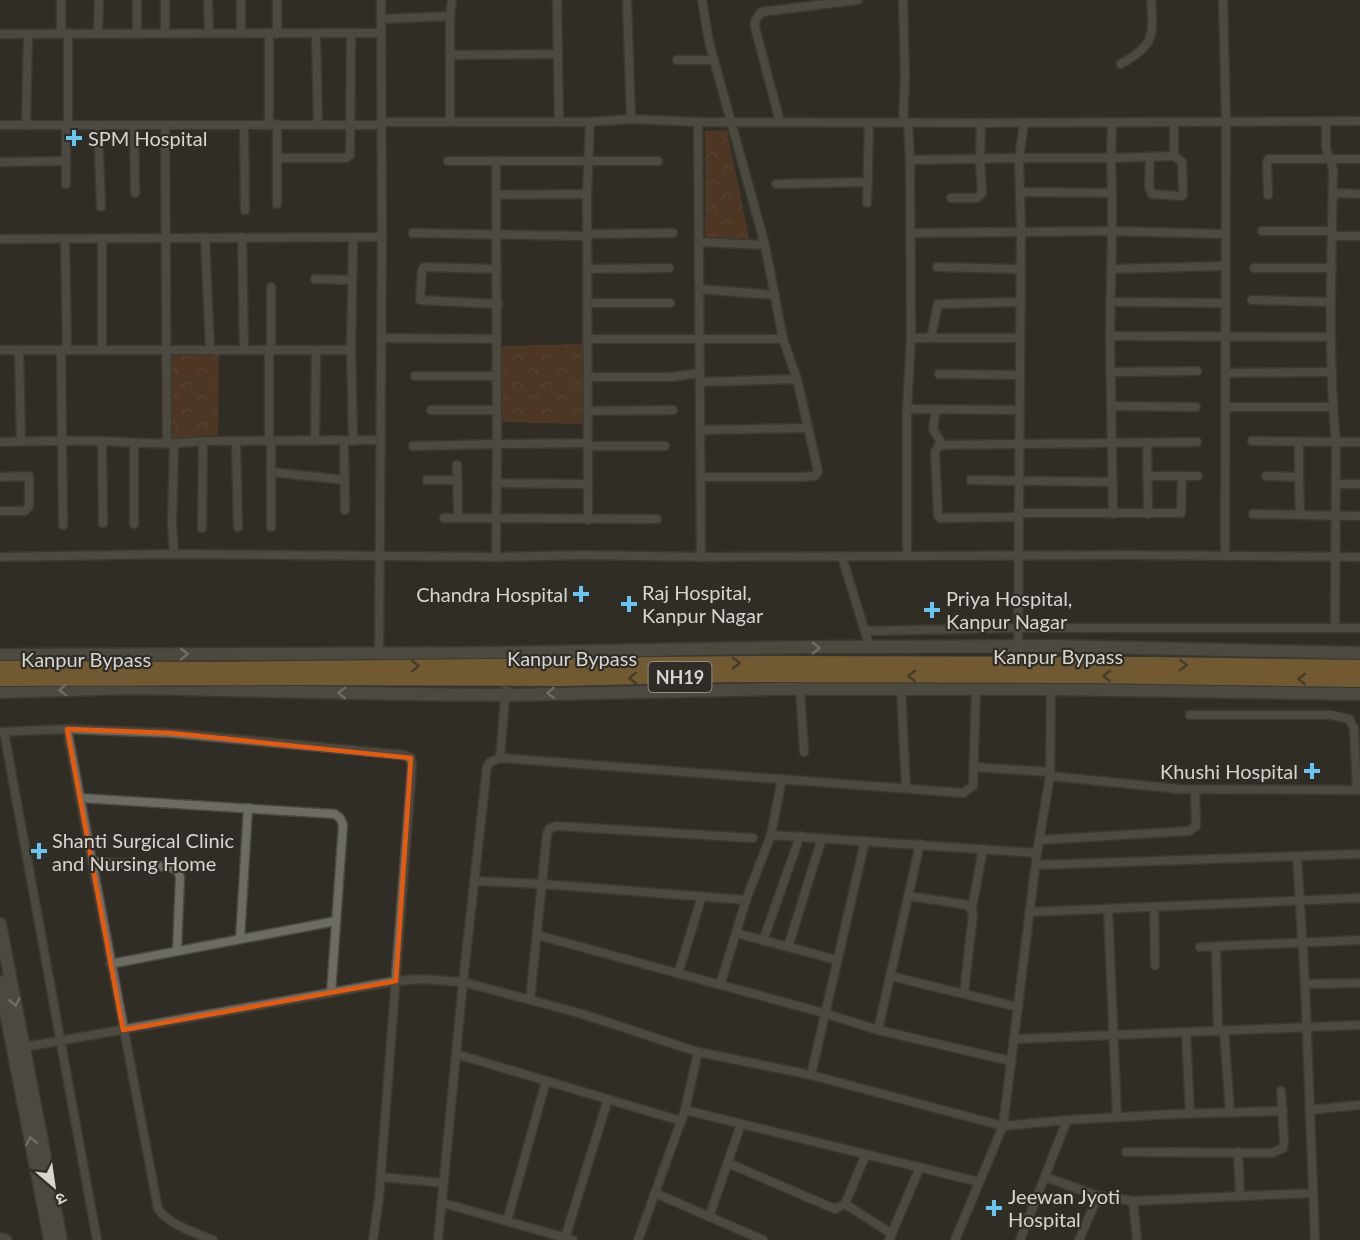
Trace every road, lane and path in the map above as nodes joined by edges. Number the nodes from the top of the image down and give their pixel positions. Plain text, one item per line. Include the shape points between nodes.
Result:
1 (61, 0) edge
2 (99, 0) edge
3 (137, 0) edge
4 (165, 0) edge
5 (208, 0) edge
6 (242, 0) edge
7 (277, 0) edge
8 (381, 0) edge
9 (452, 0) edge
10 (557, 0) edge
11 (627, 0) edge
12 (702, 0) edge
13 (858, 0) edge
14 (903, 0) edge
15 (1151, 0) edge
16 (1223, 0) edge
17 (450, 16) junction
18 (381, 19) junction
19 (165, 32) junction
20 (28, 33) junction
21 (64, 33) junction
22 (98, 33) junction
23 (208, 33) junction
24 (241, 33) junction
25 (273, 33) junction
26 (351, 33) junction
27 (381, 33) junction
28 (0, 34) edge
29 (137, 34) junction
30 (316, 34) junction
31 (558, 54) junction
32 (450, 55) junction
33 (677, 60) dead end
34 (714, 60) junction
35 (1121, 64) dead end
36 (631, 119) junction
37 (1326, 121) junction
38 (1360, 121) edge
39 (450, 122) junction
40 (559, 122) junction
41 (590, 122) junction
42 (698, 122) junction
43 (731, 122) junction
44 (780, 122) junction
45 (1174, 122) junction
46 (1226, 122) junction
47 (869, 123) junction
48 (905, 123) junction
49 (981, 123) junction
50 (1024, 123) junction
51 (1112, 123) junction
52 (273, 124) junction
53 (318, 124) junction
54 (350, 124) junction
55 (382, 124) junction
56 (0, 125) edge
57 (26, 125) junction
58 (67, 125) junction
59 (98, 125) junction
60 (244, 125) junction
61 (134, 126) junction
62 (165, 126) junction
63 (1174, 156) junction
64 (1149, 157) junction
65 (277, 158) junction
66 (1019, 158) junction
67 (1112, 158) junction
68 (980, 159) junction
69 (1330, 159) junction
70 (1360, 159) edge
71 (910, 160) junction
72 (66, 161) junction
73 (447, 161) dead end
74 (496, 161) junction
75 (588, 161) junction
76 (658, 161) dead end
77 (0, 162) edge
78 (868, 182) junction
79 (66, 184) dead end
80 (776, 184) dead end
81 (1020, 192) junction
82 (135, 193) dead end
83 (1112, 193) junction
84 (1333, 193) junction
85 (587, 194) junction
86 (1360, 194) edge
87 (496, 195) junction
88 (1268, 195) dead end
89 (951, 198) dead end
90 (867, 203) dead end
91 (277, 204) dead end
92 (101, 207) dead end
93 (245, 210) dead end
94 (1112, 231) junction
95 (1262, 231) dead end
96 (1021, 232) junction
97 (413, 233) dead end
98 (673, 233) dead end
99 (910, 233) junction
100 (1225, 234) junction
101 (1332, 234) junction
102 (496, 235) junction
103 (588, 235) junction
104 (1360, 236) edge
105 (166, 237) junction
106 (205, 237) junction
107 (242, 237) junction
108 (353, 237) junction
109 (382, 237) junction
110 (0, 238) edge
111 (102, 238) junction
112 (65, 240) junction
113 (699, 242) junction
114 (765, 245) junction
115 (1225, 266) junction
116 (937, 267) dead end
117 (669, 268) dead end
118 (1254, 268) dead end
119 (1332, 268) junction
120 (497, 269) junction
121 (1021, 269) junction
122 (1111, 269) junction
123 (588, 270) junction
124 (315, 279) dead end
125 (352, 280) junction
126 (271, 287) dead end
127 (699, 289) junction
128 (775, 295) junction
129 (1252, 300) dead end
130 (1020, 302) junction
131 (1110, 302) junction
132 (1331, 302) junction
133 (589, 303) junction
134 (670, 303) dead end
135 (1225, 303) junction
136 (498, 304) junction
137 (1225, 335) junction
138 (1110, 336) junction
139 (1331, 337) junction
140 (381, 338) junction
141 (911, 338) junction
142 (931, 338) junction
143 (1020, 338) junction
144 (497, 339) junction
145 (589, 339) junction
146 (699, 339) junction
147 (783, 339) junction
148 (0, 350) edge
149 (19, 350) junction
150 (64, 350) junction
151 (102, 350) junction
152 (210, 350) junction
153 (244, 350) junction
154 (270, 350) junction
155 (316, 350) junction
156 (351, 350) junction
157 (166, 351) junction
158 (1197, 371) dead end
159 (1110, 372) junction
160 (1332, 372) junction
161 (1225, 373) junction
162 (939, 374) dead end
163 (1019, 375) junction
164 (415, 376) dead end
165 (496, 376) junction
166 (588, 377) junction
167 (700, 377) junction
168 (797, 379) junction
169 (1111, 406) junction
170 (1332, 406) junction
171 (1196, 407) dead end
172 (1225, 407) junction
173 (907, 409) junction
174 (936, 409) junction
175 (431, 410) dead end
176 (496, 410) junction
177 (673, 410) dead end
178 (1019, 410) junction
179 (588, 411) junction
180 (808, 428) junction
181 (700, 430) junction
182 (381, 440) junction
183 (0, 441) edge
184 (21, 441) junction
185 (61, 441) junction
186 (102, 441) junction
187 (203, 441) junction
188 (270, 441) junction
189 (315, 441) junction
190 (349, 441) junction
191 (1252, 441) dead end
192 (1299, 441) junction
193 (236, 442) junction
194 (1111, 442) junction
195 (1147, 442) junction
196 (1197, 442) dead end
197 (1336, 442) junction
198 (1360, 442) edge
199 (134, 444) junction
200 (171, 444) junction
201 (496, 444) junction
202 (588, 444) junction
203 (942, 444) junction
204 (1018, 444) junction
205 (413, 446) dead end
206 (665, 446) dead end
207 (458, 465) dead end
208 (271, 472) junction
209 (1147, 476) junction
210 (1182, 476) junction
211 (1198, 476) dead end
212 (1266, 476) dead end
213 (0, 477) edge
214 (701, 477) junction
215 (1299, 477) junction
216 (345, 480) junction
217 (427, 480) dead end
218 (458, 480) junction
219 (971, 480) dead end
220 (1018, 481) junction
221 (1112, 482) junction
222 (496, 483) junction
223 (588, 484) junction
224 (1336, 484) junction
225 (1360, 484) edge
226 (345, 510) dead end
227 (0, 511) edge
228 (1113, 514) junction
229 (1148, 514) junction
230 (1253, 514) dead end
231 (1018, 515) junction
232 (1300, 515) junction
233 (1335, 515) junction
234 (1360, 516) edge
235 (444, 518) dead end
236 (458, 518) junction
237 (496, 519) junction
238 (588, 519) junction
239 (657, 519) dead end
240 (103, 523) dead end
241 (134, 524) dead end
242 (63, 525) dead end
243 (238, 527) dead end
244 (271, 527) dead end
245 (202, 528) dead end
246 (174, 554) junction
247 (381, 556) junction
248 (907, 556) junction
249 (1019, 556) junction
250 (1225, 556) junction
251 (0, 557) edge
252 (496, 557) junction
253 (701, 557) junction
254 (842, 557) junction
255 (1335, 557) junction
256 (1360, 557) edge
257 (1018, 628) junction
258 (1335, 628) junction
259 (1360, 628) edge
260 (865, 631) junction
261 (1018, 646) junction
262 (1053, 646) junction
263 (870, 648) junction
264 (508, 652) junction
265 (1360, 653) edge
266 (379, 654) junction
267 (0, 655) edge
268 (1360, 667) edge
269 (0, 668) edge
270 (1360, 680) edge
271 (1, 689) edge
272 (800, 689) junction
273 (901, 689) junction
274 (976, 689) junction
275 (1051, 689) junction
276 (1360, 693) edge
277 (505, 695) junction
278 (1190, 715) dead end
279 (67, 729) junction
280 (2, 732) edge
281 (804, 752) dead end
282 (500, 758) junction
283 (974, 767) junction
284 (1050, 774) junction
285 (782, 779) junction
286 (906, 788) junction
287 (1195, 789) junction
288 (1359, 790) edge
289 (80, 798) junction
290 (248, 808) junction
291 (771, 835) junction
292 (800, 836) junction
293 (753, 838) dead end
294 (822, 838) junction
295 (1039, 840) junction
296 (865, 841) junction
297 (920, 844) junction
298 (983, 849) junction
299 (1037, 853) junction
300 (1360, 854) edge
301 (1297, 856) junction
302 (92, 862) junction
303 (1036, 865) junction
304 (474, 881) junction
305 (542, 884) junction
306 (702, 896) junction
307 (908, 896) junction
308 (1360, 898) edge
309 (746, 900) junction
310 (1300, 901) junction
311 (1154, 907) junction
312 (972, 908) junction
313 (1108, 909) junction
314 (1030, 912) junction
315 (336, 921) junction
316 (0, 924) edge
317 (736, 933) junction
318 (537, 934) junction
319 (240, 939) junction
320 (1360, 940) edge
321 (763, 941) junction
322 (1302, 943) junction
323 (788, 947) junction
324 (1200, 947) dead end
325 (1216, 947) junction
326 (177, 951) junction
327 (837, 960) junction
328 (110, 964) junction
329 (1155, 965) dead end
330 (678, 974) junction
331 (890, 976) junction
332 (396, 981) junction
333 (0, 982) edge
334 (463, 982) junction
335 (1360, 982) edge
336 (1305, 984) junction
337 (720, 985) junction
338 (331, 993) junction
339 (964, 993) junction
340 (530, 1000) junction
341 (1018, 1007) junction
342 (824, 1013) junction
343 (1360, 1025) edge
344 (1306, 1027) junction
345 (123, 1030) junction
346 (878, 1030) junction
347 (1221, 1031) junction
348 (1186, 1032) junction
349 (1114, 1034) junction
350 (1014, 1039) junction
351 (62, 1041) junction
352 (19, 1049) junction
353 (698, 1052) junction
354 (456, 1054) junction
355 (1011, 1061) junction
356 (812, 1075) junction
357 (546, 1081) junction
358 (1281, 1091) dead end
359 (608, 1099) junction
360 (1360, 1105) edge
361 (685, 1110) junction
362 (1309, 1110) junction
363 (1283, 1111) junction
364 (1190, 1113) junction
365 (1230, 1113) junction
366 (1117, 1117) junction
367 (1067, 1120) junction
368 (681, 1121) junction
369 (741, 1124) junction
370 (1003, 1126) junction
371 (1126, 1152) dead end
372 (1238, 1152) junction
373 (866, 1154) junction
374 (728, 1163) junction
375 (920, 1167) junction
376 (381, 1177) junction
377 (1046, 1177) junction
378 (979, 1182) junction
379 (444, 1183) junction
380 (655, 1193) junction
381 (1313, 1193) junction
382 (1098, 1196) junction
383 (1240, 1196) junction
384 (1133, 1201) junction
385 (443, 1203) junction
386 (845, 1204) junction
387 (709, 1217) junction
388 (507, 1221) junction
389 (890, 1237) edge
390 (0, 1238) edge
391 (569, 1239) edge
392 (1022, 1239) edge
393 (6, 1240) edge
394 (50, 1240) edge
395 (61, 1240) edge
396 (97, 1240) edge
397 (213, 1240) edge
398 (373, 1240) edge
399 (438, 1240) edge
400 (638, 1240) edge
401 (763, 1240) edge
402 (955, 1240) edge
403 (1079, 1240) edge
404 (1137, 1240) edge
405 (1315, 1240) edge

1 - 21 street
2 - 22 street
3 - 29 street
4 - 19 street
5 - 23 street
6 - 24 street
7 - 25 street
8 - 18 street
9 - 17 street
10 - 31 street
11 - 36 street
12 - 34 street
13 - 44 street via 761,12 757,16 755,27
14 - 48 street
15 - 35 street via 1149,42 1140,53
16 - 46 street
17 - 18 street
17 - 32 street
18 - 27 street
19 - 23 street
19 - 29 street
20 - 21 street
20 - 28 street
20 - 57 street
21 - 22 street
21 - 58 street
22 - 29 street
23 - 24 street
24 - 25 street
25 - 30 street
25 - 52 street
26 - 27 street
26 - 30 street
26 - 54 street
27 - 55 street
30 - 53 street
31 - 32 street
31 - 40 street
32 - 39 street
33 - 34 street
34 - 43 street
36 - 41 street
36 - 42 street
37 - 38 street
37 - 46 street
37 - 69 street
39 - 40 street
39 - 55 street
40 - 41 street
41 - 75 street
42 - 43 street
42 - 113 street
43 - 44 street
43 - 114 street
44 - 47 street
45 - 46 street
45 - 51 street
45 - 63 street
46 - 100 street
47 - 48 street
47 - 78 street
48 - 49 street
48 - 71 street
49 - 50 street
49 - 68 street
50 - 51 street
50 - 66 street
51 - 67 street
52 - 53 street
52 - 60 street
52 - 65 street
53 - 54 street
54 - 55 street
54 - 65 street via 350,155 346,158
55 - 109 street
56 - 57 street
57 - 58 street
58 - 59 street
58 - 72 street
59 - 61 street
59 - 92 street
60 - 62 street
60 - 93 street
61 - 62 street
61 - 82 street
62 - 105 street
63 - 64 street
63 - 64 street via 1182,162 1180,196 1152,195
64 - 67 street
65 - 91 street
66 - 67 street
66 - 68 street
66 - 81 street
67 - 83 street
68 - 71 street
68 - 89 street via 981,196
69 - 70 street
69 - 84 street
69 - 88 street via 1269,159
71 - 99 street
72 - 77 street
72 - 79 street
73 - 74 street
74 - 75 street
74 - 87 street
75 - 76 street
75 - 85 street
78 - 80 street
78 - 90 street
81 - 83 street
81 - 96 street
83 - 94 street
84 - 86 street
84 - 101 street
85 - 87 street
85 - 103 street
87 - 102 street
94 - 96 street
94 - 100 street
94 - 122 street
95 - 101 street
96 - 99 street
96 - 121 street
97 - 102 street
98 - 103 street
99 - 141 street
100 - 115 street
101 - 104 street
101 - 119 street
102 - 103 street
102 - 120 street
103 - 123 street
105 - 106 street
105 - 111 street
105 - 157 street
106 - 107 street
106 - 152 street
107 - 108 street
107 - 153 street
108 - 109 street
108 - 125 street
109 - 140 street
110 - 112 street
111 - 112 street
111 - 151 street
112 - 150 street
113 - 114 street
113 - 127 street
114 - 128 street
115 - 122 street
115 - 135 street
116 - 121 street
117 - 123 street
118 - 119 street
119 - 132 street
120 - 136 street
120 - 136 street via 424,267 420,300
121 - 130 street
122 - 131 street
123 - 133 street
124 - 125 street
125 - 156 street
126 - 154 street
127 - 128 street
127 - 146 street
128 - 147 street
129 - 132 street
130 - 142 street via 938,304
130 - 143 street
131 - 135 street
131 - 138 street
132 - 139 street
133 - 134 street
133 - 145 street
135 - 137 street
136 - 144 street
137 - 138 street
137 - 139 street
137 - 161 street
138 - 159 street
139 - 160 street
140 - 144 street
140 - 182 street
141 - 142 street
141 - 173 street
142 - 143 street
143 - 163 street
144 - 165 street
145 - 146 street
145 - 166 street
146 - 147 street
146 - 167 street
147 - 168 street
148 - 149 street
149 - 150 street
149 - 184 street
150 - 151 street
150 - 185 street
151 - 157 street
152 - 153 street
152 - 157 street
153 - 154 street
154 - 155 street
154 - 188 street
155 - 156 street
155 - 189 street
156 - 190 street
157 - 200 street
158 - 159 street
159 - 169 street
160 - 161 street
160 - 170 street
161 - 172 street
162 - 163 street
163 - 178 street
164 - 165 street
165 - 176 street
166 - 167 street
166 - 179 street
167 - 168 street
167 - 181 street
168 - 180 street
169 - 171 street
169 - 194 street
170 - 172 street
170 - 197 street
172 - 250 street
173 - 174 street
173 - 248 street
174 - 178 street
174 - 203 street via 933,429
175 - 176 street
176 - 201 street
177 - 179 street
178 - 204 street
179 - 202 street
180 - 181 street
180 - 214 street via 818,471 815,476
181 - 214 street
182 - 190 street
182 - 247 street
183 - 184 street
184 - 185 street
185 - 186 street
185 - 242 street
186 - 199 street
186 - 240 street
187 - 193 street
187 - 200 street
187 - 245 street
188 - 189 street
188 - 193 street
188 - 208 street
189 - 190 street
190 - 216 street
191 - 192 street
192 - 197 street
192 - 215 street
193 - 243 street
194 - 195 street
194 - 204 street
194 - 221 street
195 - 196 street
195 - 209 street
197 - 198 street
197 - 224 street
199 - 200 street
199 - 241 street
200 - 246 street
201 - 202 street
201 - 205 street
201 - 222 street
202 - 206 street
202 - 223 street
203 - 204 street
203 - 231 street via 935,452 940,518
204 - 220 street
207 - 218 street
208 - 216 street
208 - 244 street
209 - 210 street
209 - 229 street
210 - 211 street
210 - 229 street via 1181,513
212 - 215 street
213 - 227 street via 29,476 26,511
214 - 253 street
215 - 232 street
216 - 226 street
217 - 218 street
218 - 236 street
219 - 220 street
220 - 221 street
220 - 231 street
221 - 228 street
222 - 223 street
222 - 237 street
223 - 238 street
224 - 225 street
224 - 233 street
228 - 229 street
228 - 231 street
230 - 232 street
231 - 249 street
232 - 233 street
233 - 234 street
233 - 255 street
235 - 236 street
236 - 237 street
237 - 238 street
237 - 252 street
238 - 239 street
246 - 247 street
246 - 251 street
247 - 252 street
247 - 266 street
248 - 249 street
248 - 254 street
249 - 250 street
249 - 257 street
250 - 255 street
252 - 253 street
253 - 254 street
254 - 260 street
255 - 256 street
255 - 258 street
257 - 258 street
257 - 260 street
257 - 261 street
258 - 259 street
260 - 263 street
261 - 262 main road
261 - 263 main road
262 - 265 main road
262 - 275 street
264 -> 263 main road
264 - 266 main road
264 - 277 street
267 -> 266 main road
269 -> 268 highway, Kanpur Bypass / NH19, bridge via 742,663
270 -> 271 highway, Kanpur Bypass / NH19, bridge via 732,675
277 -> 271 main road
272 - 273 main road
272 -> 277 main road
272 - 281 street
273 - 274 main road
273 - 286 street
274 - 275 main road
274 - 283 street
275 - 276 main road
275 - 284 street
277 - 282 street
278 - 288 street via 1331,715 1349,719 1354,728
279 - 280 street
279 - 289 street
279 - 332 street via 171,733 411,758
280 - 351 street
282 - 285 street
282 - 304 street via 487,767
283 - 284 street
283 - 286 street via 973,786 963,793
284 - 287 street
284 - 295 street
285 - 286 street
285 - 291 street
287 - 288 street
287 - 295 street via 1196,826 1189,831
289 - 290 street
289 - 302 street
290 - 315 street via 335,814 340,818 343,825
290 - 319 street
291 - 292 street
291 - 309 street
292 - 294 street
292 - 321 street
293 - 305 street via 556,826 547,834
294 - 296 street
294 - 323 street
295 - 299 street
296 - 297 street
296 - 327 street
297 - 298 street
297 - 307 street
298 - 299 street
298 - 312 street
299 - 303 street
300 - 301 street
301 - 303 street
301 - 310 street
302 - 326 street via 170,867 178,871
302 - 328 street
303 - 314 street
304 - 305 street
304 - 334 street
305 - 306 street
305 - 318 street
306 - 309 street
306 - 330 street
307 - 312 street
307 - 331 street
308 - 310 street
309 - 317 street
310 - 311 street
310 - 322 street
311 - 313 street
311 - 329 street
312 - 339 street
313 - 314 street
313 - 349 street
314 - 341 street
315 - 319 street
315 - 338 street
316 -> 352 main road
317 - 321 street
317 - 337 street
318 - 330 street
318 - 340 street
319 - 326 street
320 - 322 street
321 - 323 street
322 - 325 street
322 - 336 street
323 - 327 street
324 - 325 street
325 - 347 street
326 - 328 street
327 - 342 street
328 - 345 street
330 - 337 street
331 - 339 street
331 - 346 street
332 - 334 street
332 - 338 street
332 - 376 street
333 - 352 main road
334 - 340 street
334 - 354 street
335 - 336 street
336 - 344 street
337 - 342 street
338 - 345 street
339 - 341 street
340 - 353 street
341 - 350 street
342 - 346 street
342 - 356 street
343 - 344 street
344 - 347 street
344 - 362 street
345 - 351 street
345 - 397 street via 158,1209 177,1225
346 - 355 street
347 - 348 street
347 - 365 street
348 - 349 street
348 - 364 street
349 - 350 street
349 - 366 street
350 - 355 street
351 - 352 street
351 - 396 street
394 -> 352 main road
352 - 395 main road
353 - 356 street
353 - 361 street
354 - 357 street
354 - 379 street
355 - 370 street
356 - 370 street
357 - 359 street
357 - 388 street
358 - 363 street
359 - 368 street
359 - 391 street
360 - 362 street
361 - 368 street
361 - 369 street
362 - 381 street
363 - 365 street
363 - 372 street via 1283,1148 1272,1153
364 - 365 street
364 - 366 street
366 - 367 street
367 - 370 street
367 - 377 street
368 - 380 street
369 - 373 street
369 - 374 street
370 - 378 street
371 - 372 street
372 - 383 street
373 - 375 street
373 - 386 street
374 - 386 street via 835,1209
374 - 387 street
375 - 378 street
375 - 389 street
376 - 379 street
376 - 398 street
377 - 382 street
377 - 392 street
378 - 402 street
379 - 385 street
380 - 387 street
380 - 400 street
381 - 383 street
381 - 405 street
382 - 384 street
382 - 403 street
383 - 384 street
384 - 404 street
385 - 388 street
385 - 399 street
386 - 389 street
387 - 401 street
388 - 391 street
390 - 393 street

